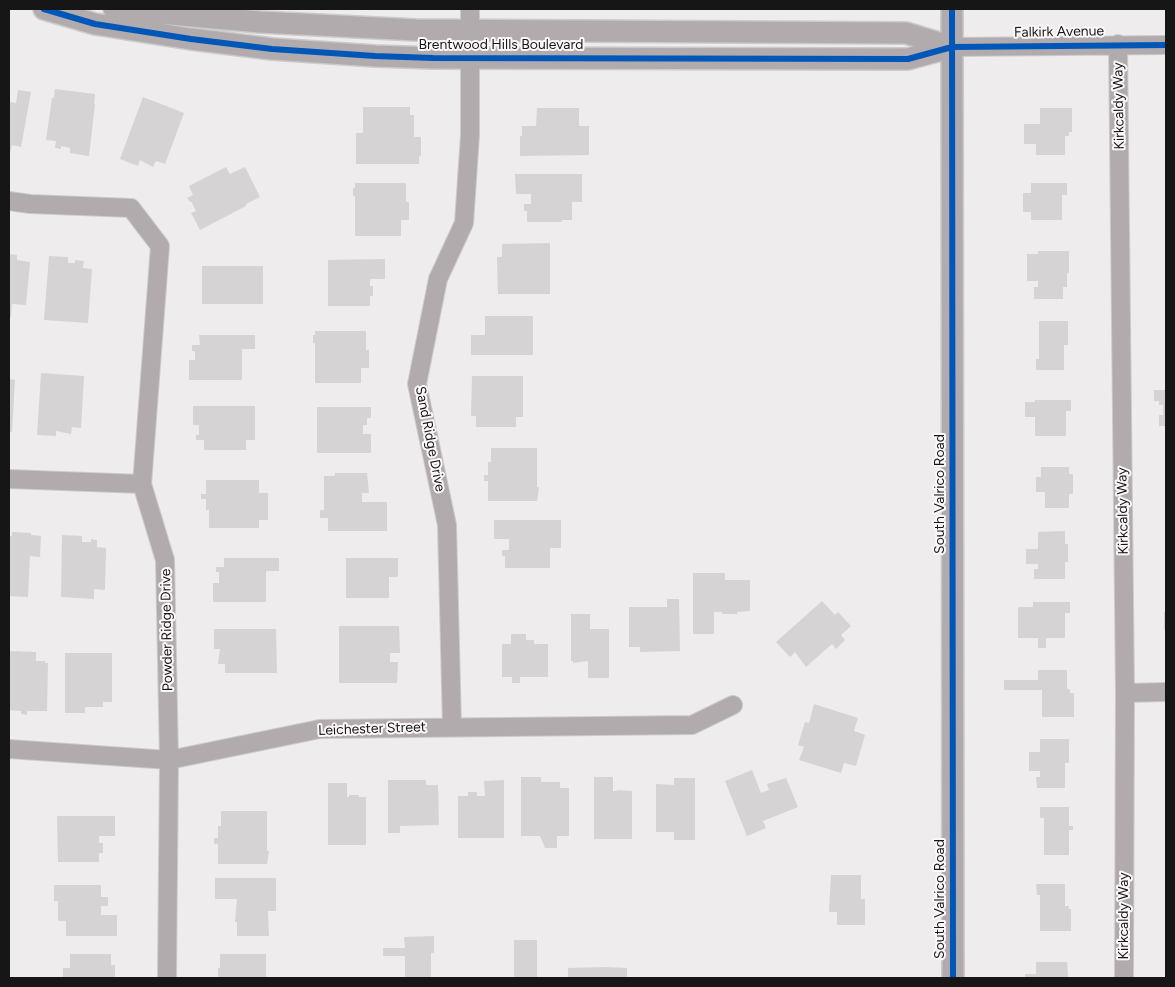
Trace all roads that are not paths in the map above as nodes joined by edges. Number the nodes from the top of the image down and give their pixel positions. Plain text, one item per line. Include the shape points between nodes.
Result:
1 (57, 9) edge
2 (114, 9) edge
3 (470, 9) edge
4 (952, 9) edge
5 (470, 31) junction
6 (1118, 44) junction
7 (1166, 44) edge
8 (952, 47) junction
9 (470, 58) junction
10 (9, 201) edge
11 (9, 479) edge
12 (142, 484) junction
13 (1166, 692) edge
14 (1125, 693) junction
15 (733, 705) dead end
16 (452, 727) junction
17 (9, 749) edge
18 (168, 760) junction
19 (167, 978) edge
20 (953, 978) edge
21 (1124, 978) edge

1 - 9 street, Brentwood Hills Boulevard via 94,24 234,45 375,56
2 - 5 street, Brentwood Hills Boulevard via 302,25
3 - 5 street, Sand Ridge Drive
4 - 8 street, South Valrico Road
5 - 8 street, Brentwood Hills Boulevard via 906,33
5 - 9 street, Sand Ridge Drive
6 - 7 street, Falkirk Avenue
6 - 8 street, Falkirk Avenue
6 - 14 street, Kirkcaldy Way
8 - 9 street, Brentwood Hills Boulevard via 908,59
8 - 20 street, South Valrico Road
9 - 16 street, Sand Ridge Drive via 470,134 464,223 438,279 417,384 446,525
10 - 12 street, Powder Ridge Drive via 131,208 160,246
11 - 12 street
12 - 18 street, Powder Ridge Drive via 165,560
13 - 14 street
14 - 21 street, Kirkcaldy Way
15 - 16 street, Leichester Street via 692,724
16 - 18 street, Leichester Street via 320,729
17 - 18 street, Leichester Street
18 - 19 street, Powder Ridge Drive

